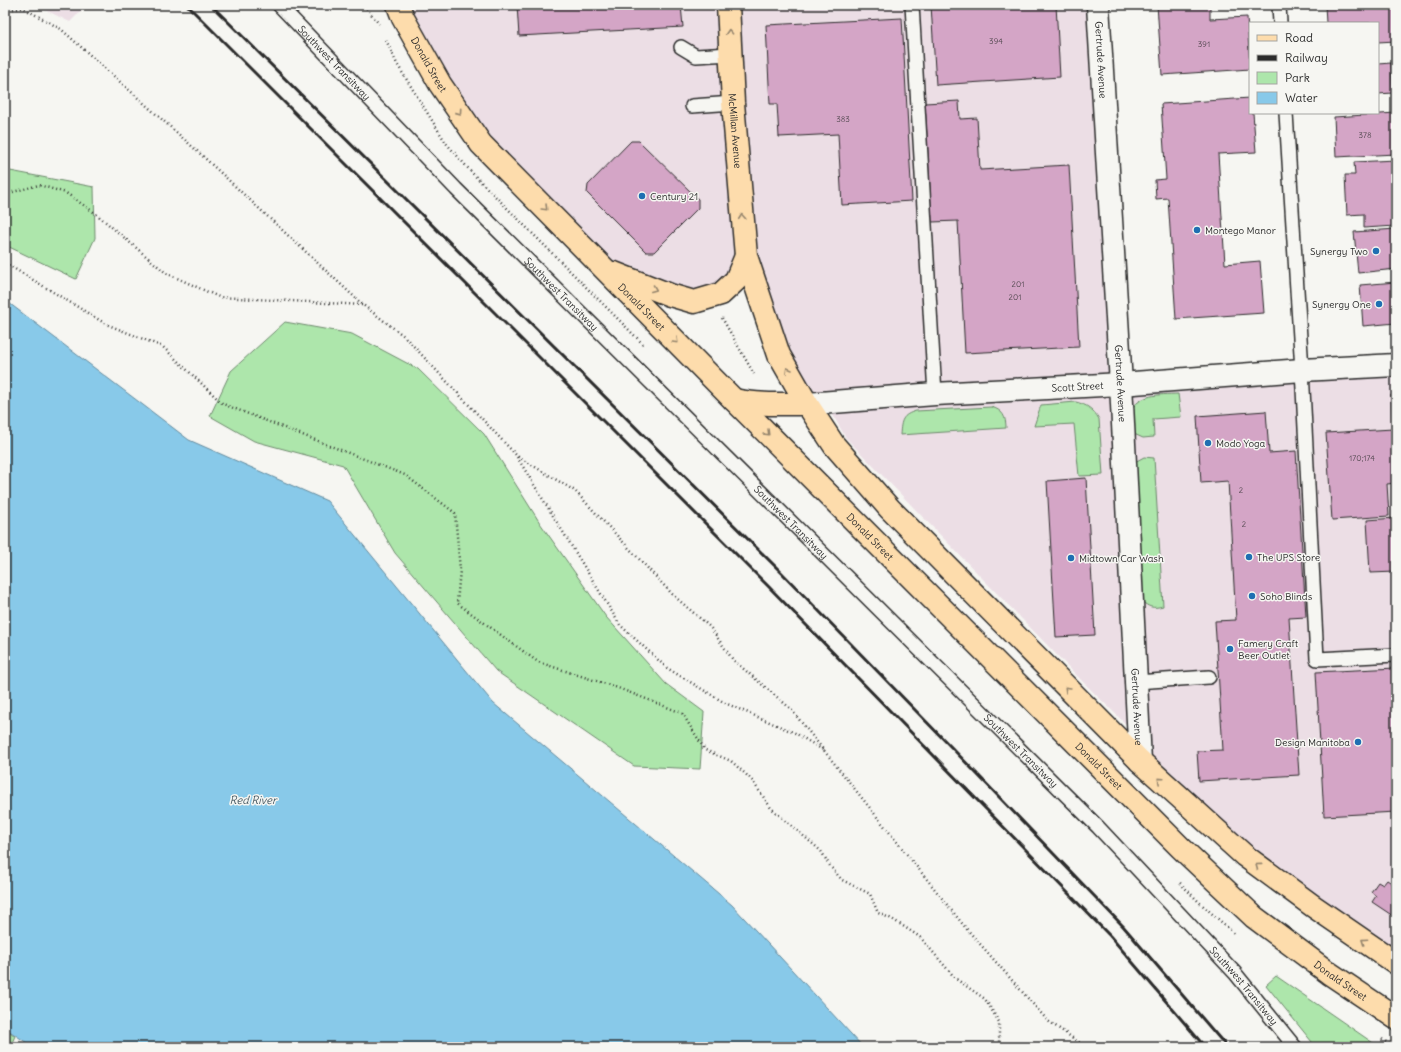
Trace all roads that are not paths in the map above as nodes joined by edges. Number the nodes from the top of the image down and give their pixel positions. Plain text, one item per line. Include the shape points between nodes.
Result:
1 (278, 5) edge
2 (398, 5) edge
3 (728, 5) edge
4 (912, 5) edge
5 (1098, 5) edge
6 (1279, 5) edge
7 (1280, 22) edge
8 (681, 47) dead end
9 (730, 54) junction
10 (733, 103) junction
11 (692, 106) dead end
12 (1286, 114) edge
13 (746, 256) junction
14 (605, 269) junction
15 (1396, 365) edge
16 (1302, 370) junction
17 (1121, 384) junction
18 (935, 394) junction
19 (734, 400) junction
20 (807, 404) junction
21 (1396, 656) edge
22 (1209, 677) dead end
23 (1136, 682) junction
24 (1140, 761) junction
25 (1396, 963) edge
26 (1396, 1018) edge
27 (1295, 1047) edge

1 - 27 lane, Southwest Transitway via 456,188 1098,827 1235,973
2 -> 14 main road, Donald Street via 440,84 481,144
9 -> 3 main road, McMillan Avenue
4 - 18 lane
5 - 17 street, Gertrude Avenue
6 - 7 lane
8 - 9 lane via 696,56
9 - 10 main road, McMillan Avenue
10 - 11 lane
13 -> 10 main road, McMillan Avenue
12 - 16 lane
14 -> 13 main road via 694,302 721,294 736,280
20 -> 13 main road via 779,354
14 -> 19 main road, Donald Street
15 - 16 street, Scott Street
16 - 17 street, Scott Street
16 - 21 lane via 1317,659
17 - 18 street, Scott Street
17 - 23 street, Gertrude Avenue
18 - 20 street, Scott Street
19 - 20 main road via 766,404
19 -> 26 main road, Donald Street via 1181,848 1254,917 1329,973
24 -> 20 main road via 890,509 834,445
22 - 23 lane
23 - 24 street, Gertrude Avenue
25 -> 24 main road via 1245,856

